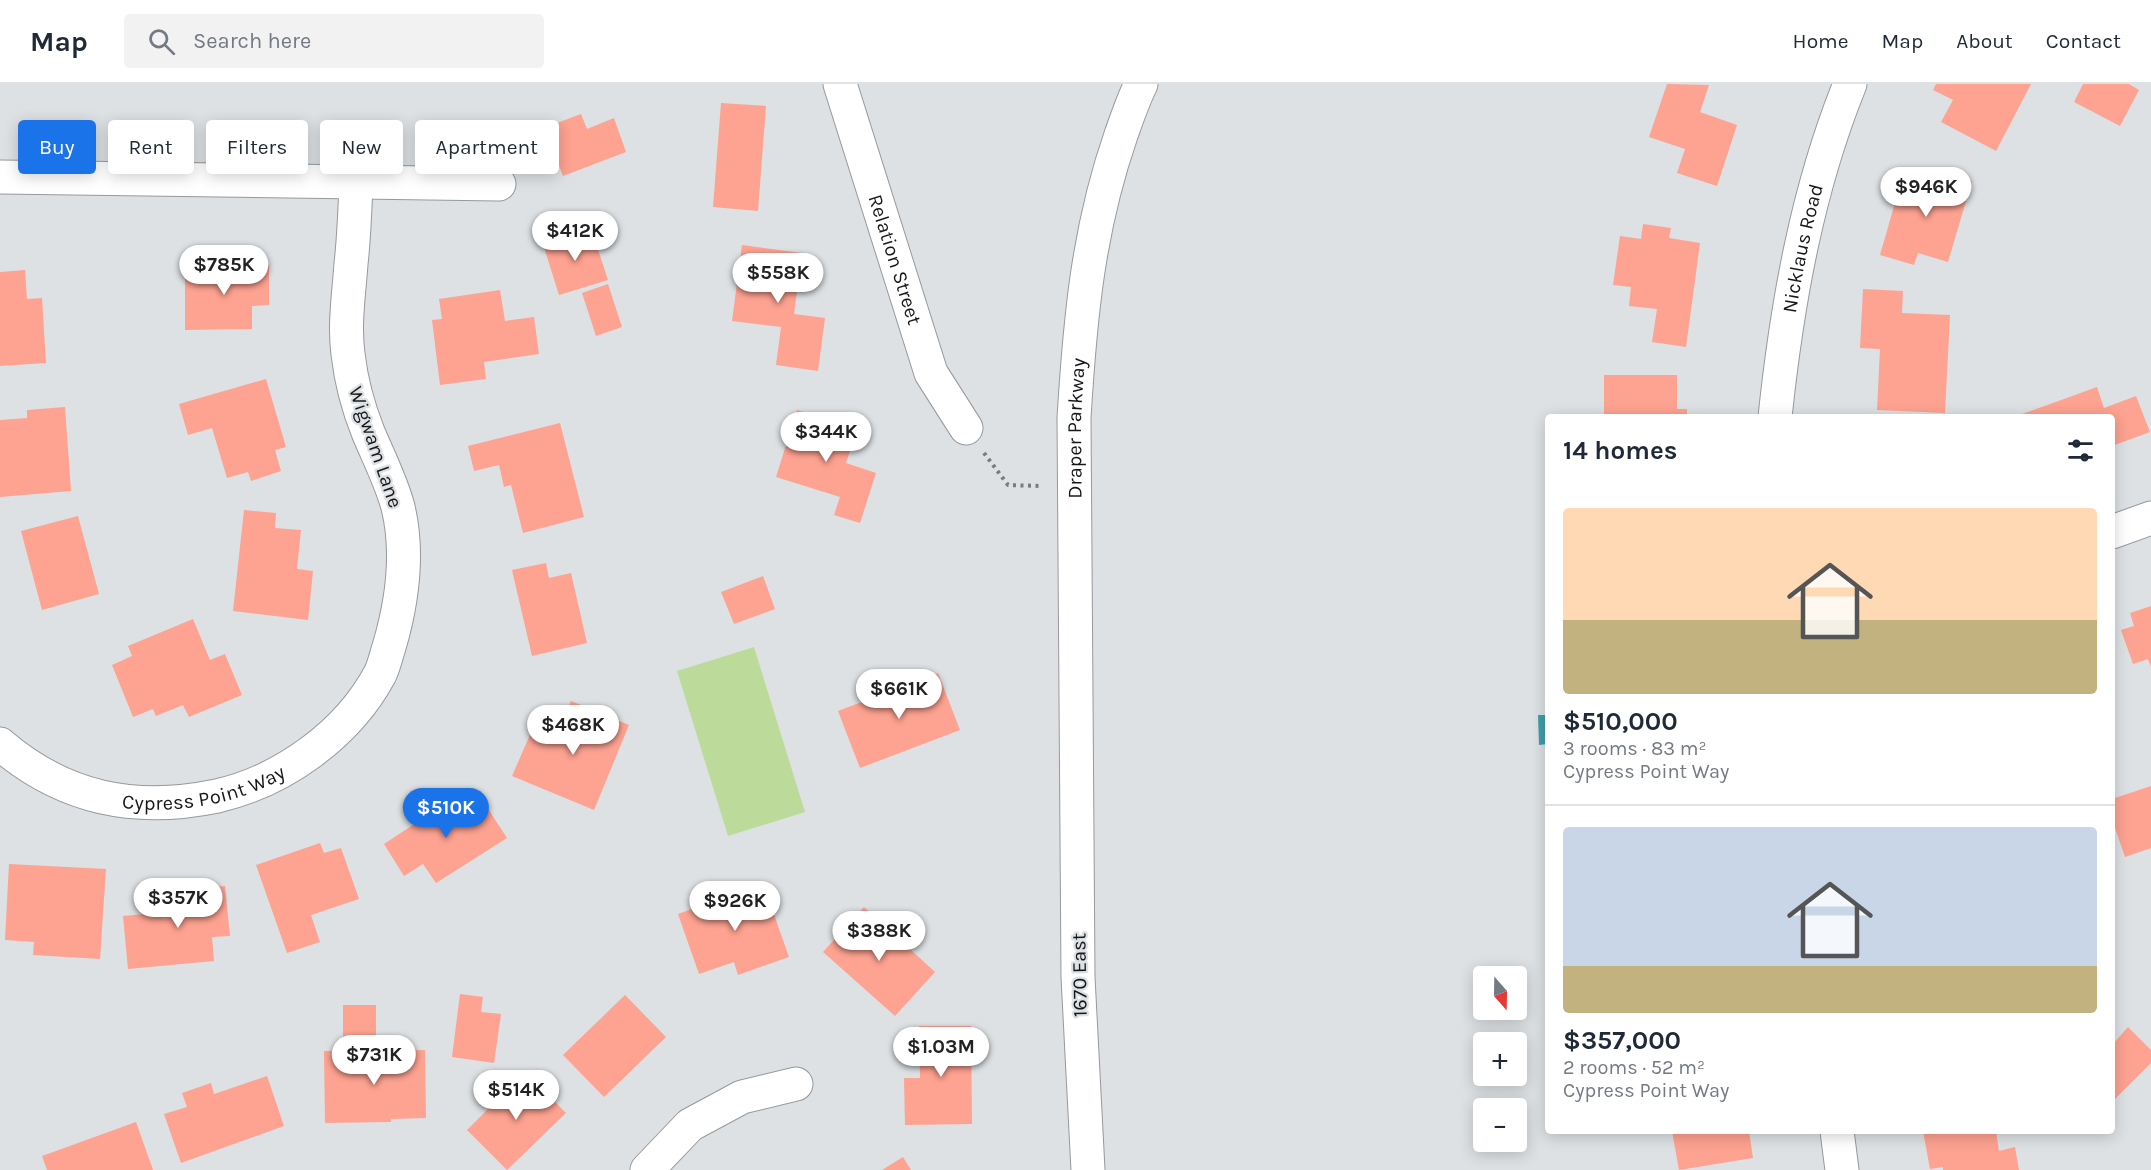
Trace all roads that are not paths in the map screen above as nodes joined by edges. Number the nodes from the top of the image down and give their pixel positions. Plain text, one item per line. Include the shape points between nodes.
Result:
1 (840, 84) edge
2 (1141, 84) edge
3 (1850, 84) edge
4 (0, 177) edge
5 (356, 183) junction
6 (499, 184) dead end
7 (1776, 414) edge
8 (966, 429) road end
9 (2151, 518) edge
10 (2115, 531) edge
11 (381, 673) joint
12 (0, 744) edge
13 (1078, 780) joint
14 (796, 1083) dead end
15 (1837, 1134) edge
16 (647, 1170) edge
17 (1088, 1170) edge
18 (1842, 1170) edge

1 - 8 street, Relation Street via 931,373
2 - 13 street, Draper Parkway via 1111,165 1092,239 1080,327 1074,418
3 - 7 street, Nicklaus Road via 1839,109 1794,274
4 - 5 street
5 - 6 street
5 - 11 street, Wigwam Lane via 348,352 354,389 398,507 403,548 402,588
9 - 10 street
11 - 12 street, Cypress Point Way via 359,706 327,739 285,770 237,791 185,803 134,803 86,794 45,776
13 - 17 street, 1670 East via 1078,977
14 - 16 street via 742,1097 690,1125
15 - 18 street

